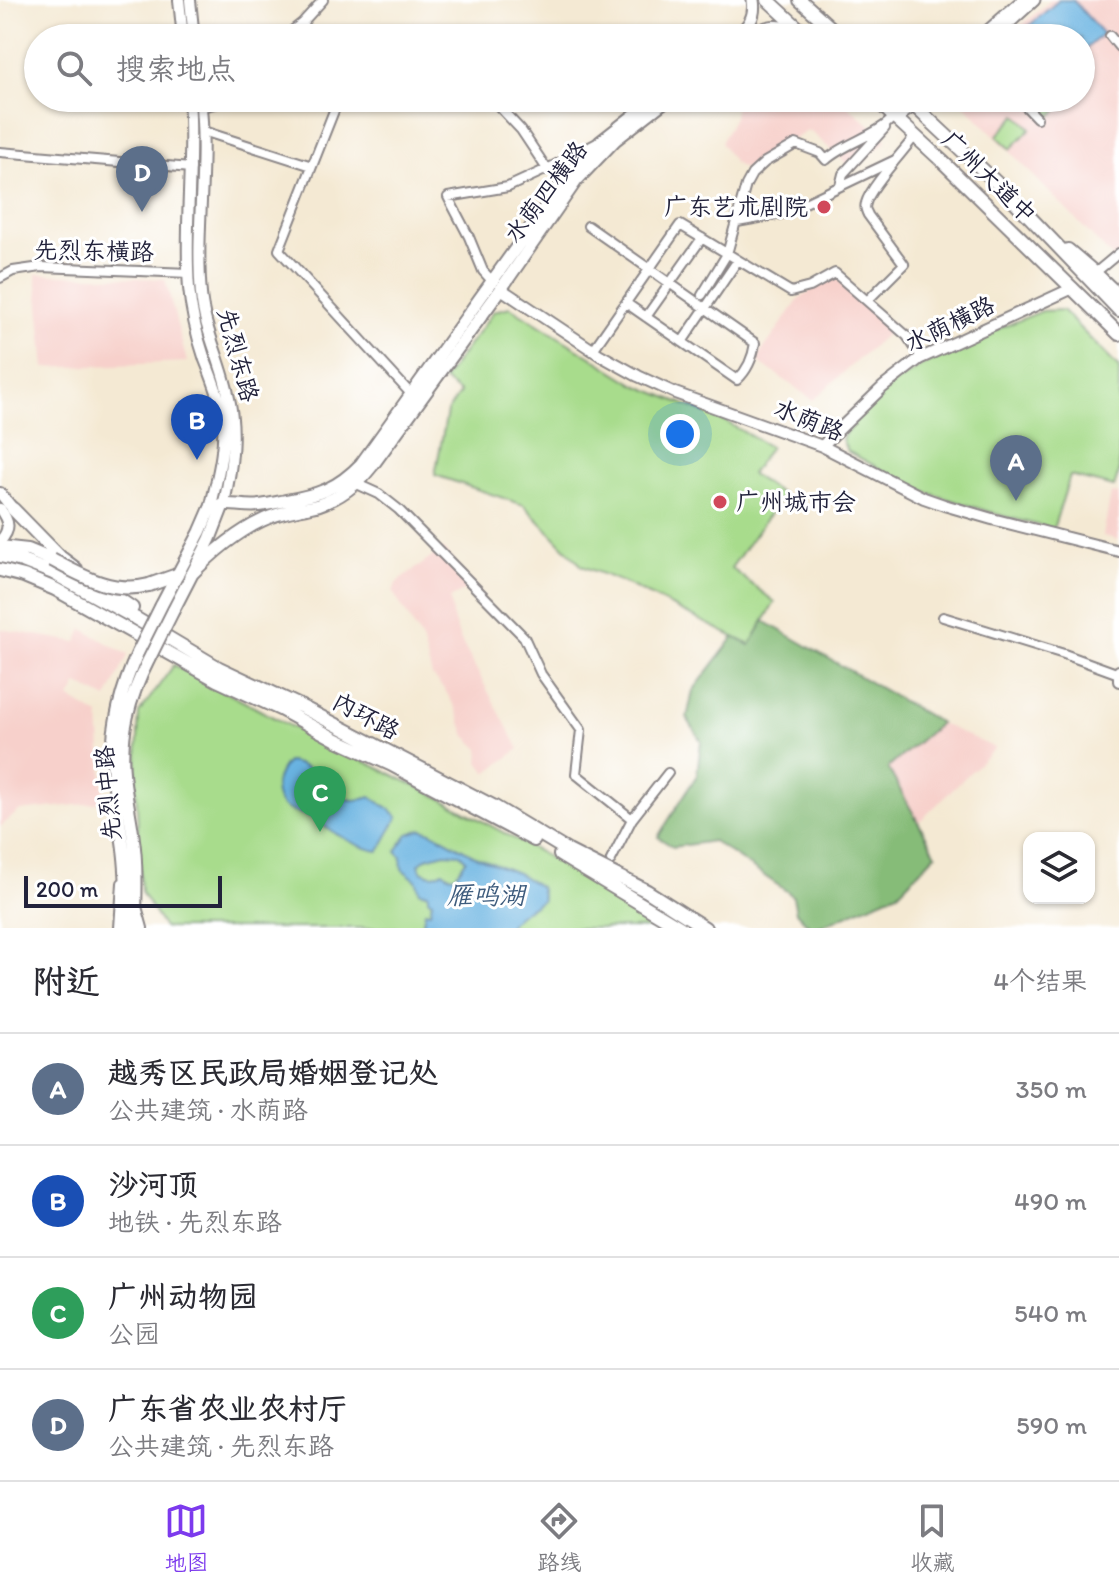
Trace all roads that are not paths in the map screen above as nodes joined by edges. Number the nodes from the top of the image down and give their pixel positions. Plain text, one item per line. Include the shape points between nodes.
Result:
1 (179, 0) edge
2 (190, 0) edge
3 (323, 0) edge
4 (753, 0) edge
5 (768, 0) edge
6 (800, 0) edge
7 (1023, 0) edge
8 (1034, 0) edge
9 (302, 23) edge
10 (182, 24) edge
11 (193, 24) edge
12 (750, 24) edge
13 (794, 24) edge
14 (827, 24) edge
15 (996, 24) edge
16 (1007, 24) edge
17 (1110, 36) dead end
18 (1119, 47) edge
19 (189, 112) edge
20 (202, 112) edge
21 (333, 112) edge
22 (504, 112) edge
23 (638, 112) edge
24 (651, 112) edge
25 (887, 112) edge
26 (901, 112) edge
27 (922, 112) edge
28 (1031, 112) edge
29 (925, 116) junction
30 (1037, 118) dead end
31 (893, 120) junction
32 (203, 131) junction
33 (913, 134) junction
34 (600, 142) junction
35 (0, 152) edge
36 (203, 156) junction
37 (897, 159) junction
38 (191, 163) junction
39 (312, 166) junction
40 (547, 169) junction
41 (840, 186) junction
42 (737, 222) junction
43 (588, 226) dead end
44 (1047, 234) junction
45 (702, 238) junction
46 (1119, 253) edge
47 (727, 254) junction
48 (738, 260) junction
49 (649, 270) junction
50 (189, 273) junction
51 (1095, 273) junction
52 (0, 278) edge
53 (670, 283) junction
54 (497, 286) junction
55 (1073, 288) junction
56 (702, 295) dead end
57 (1119, 296) edge
58 (867, 301) junction
59 (626, 303) junction
60 (705, 308) junction
61 (1119, 310) edge
62 (646, 317) junction
63 (1119, 334) edge
64 (682, 342) junction
65 (593, 350) junction
66 (922, 358) junction
67 (411, 394) junction
68 (822, 446) junction
69 (357, 484) junction
70 (0, 493) edge
71 (224, 503) junction
72 (7, 509) edge
73 (210, 509) junction
74 (216, 524) junction
75 (245, 530) junction
76 (0, 544) edge
77 (1119, 551) edge
78 (0, 556) edge
79 (0, 570) edge
80 (183, 576) junction
81 (943, 617) dead end
82 (143, 656) junction
83 (1119, 672) edge
84 (246, 680) junction
85 (1119, 681) edge
86 (118, 752) junction
87 (668, 773) dead end
88 (632, 819) junction
89 (124, 854) junction
90 (611, 860) dead end
91 (136, 902) junction
92 (119, 928) edge
93 (127, 928) edge
94 (135, 928) edge
95 (143, 928) edge
96 (681, 928) edge
97 (705, 928) edge

1 - 10 street
2 - 11 street
3 - 9 street
4 - 12 main road
5 - 13 main road
6 - 14 main road
7 - 15 main road
8 - 16 main road
17 - 18 street
19 - 38 street, 先烈东路
20 - 32 street, 先烈东路
21 - 39 street
22 - 40 street
23 - 34 main road, 水荫四横路
24 - 54 main road, 水荫四横路 via 594,160
25 - 31 main road, 广州大道中
26 - 31 main road
27 - 29 main road, 广州大道中
28 - 30 street
29 - 33 main road
29 - 44 main road, 广州大道中
31 - 33 main road, 广州大道中
31 - 41 street via 843,174
31 - 42 street via 826,160 796,144 779,153 752,174
32 - 36 street, 先烈东路
32 - 39 street
33 - 37 street
33 - 55 main road, 广州大道中
34 - 40 street
34 - 54 main road, 水荫四横路 via 569,174
35 - 38 street
36 - 38 street
36 - 71 street, 先烈东路 via 201,298 233,426
37 - 41 street
37 - 58 street via 865,206 904,264
38 - 50 street, 先烈东路
39 - 67 street via 279,250
40 - 54 street via 508,187 448,197 483,271
41 - 42 street via 782,214
42 - 47 street
43 - 49 street
44 - 51 main road
44 - 61 main road
45 - 47 street
45 - 49 street via 680,225
45 - 53 street
46 - 51 street
47 - 48 street
47 - 56 street
48 - 58 street via 791,292 835,273
48 - 60 street
49 - 53 street
49 - 59 street
50 - 52 street, 先烈东横路 via 41,267
50 - 73 street, 先烈东路 via 196,328 222,417
51 - 57 main road
53 - 60 street
53 - 62 street
54 - 65 street, 水荫路
54 - 67 main road
54 - 69 main road
55 - 63 main road, 广州大道中
55 - 66 street, 水荫横路
58 - 66 street via 907,336
59 - 62 street
59 - 65 street
60 - 64 street
60 - 64 street via 755,343 743,375 737,380
62 - 64 street
65 - 68 street, 水荫路 via 675,393
66 - 68 street, 水荫横路
67 - 71 main road via 361,464 339,484 311,496 255,506
68 - 77 street, 水荫路 via 924,498
69 - 75 main road via 329,501 273,516
69 - 88 street via 398,509 524,637 541,674 581,730 576,774
70 - 72 street
71 - 73 main road
71 - 74 main road, 先烈东路
72 - 76 street via 9,526
72 - 84 main road via 73,567
73 - 74 main road
73 - 80 main road, 先烈东路
74 - 75 main road via 227,531
74 - 80 main road, 先烈东路
75 - 80 main road
76 - 80 main road, bridge via 35,552 101,584 127,588
78 - 84 main road, 内环路 via 43,569
79 - 96 main road, 内环路 via 55,589 217,680 481,811
80 - 82 main road, 先烈东路, bridge via 161,606
80 - 82 main road, 先烈东路, bridge via 173,611
81 - 83 street
82 - 86 main road via 126,678 120,698 115,722
83 - 85 street
84 - 97 main road, 内环路 via 493,806
86 - 89 main road, 先烈中路 via 114,786
86 - 91 main road, 先烈中路 via 135,851
87 - 88 street
88 - 90 street
89 - 92 street
89 - 93 main road, 先烈中路
91 - 94 main road, 先烈中路
91 - 95 street

